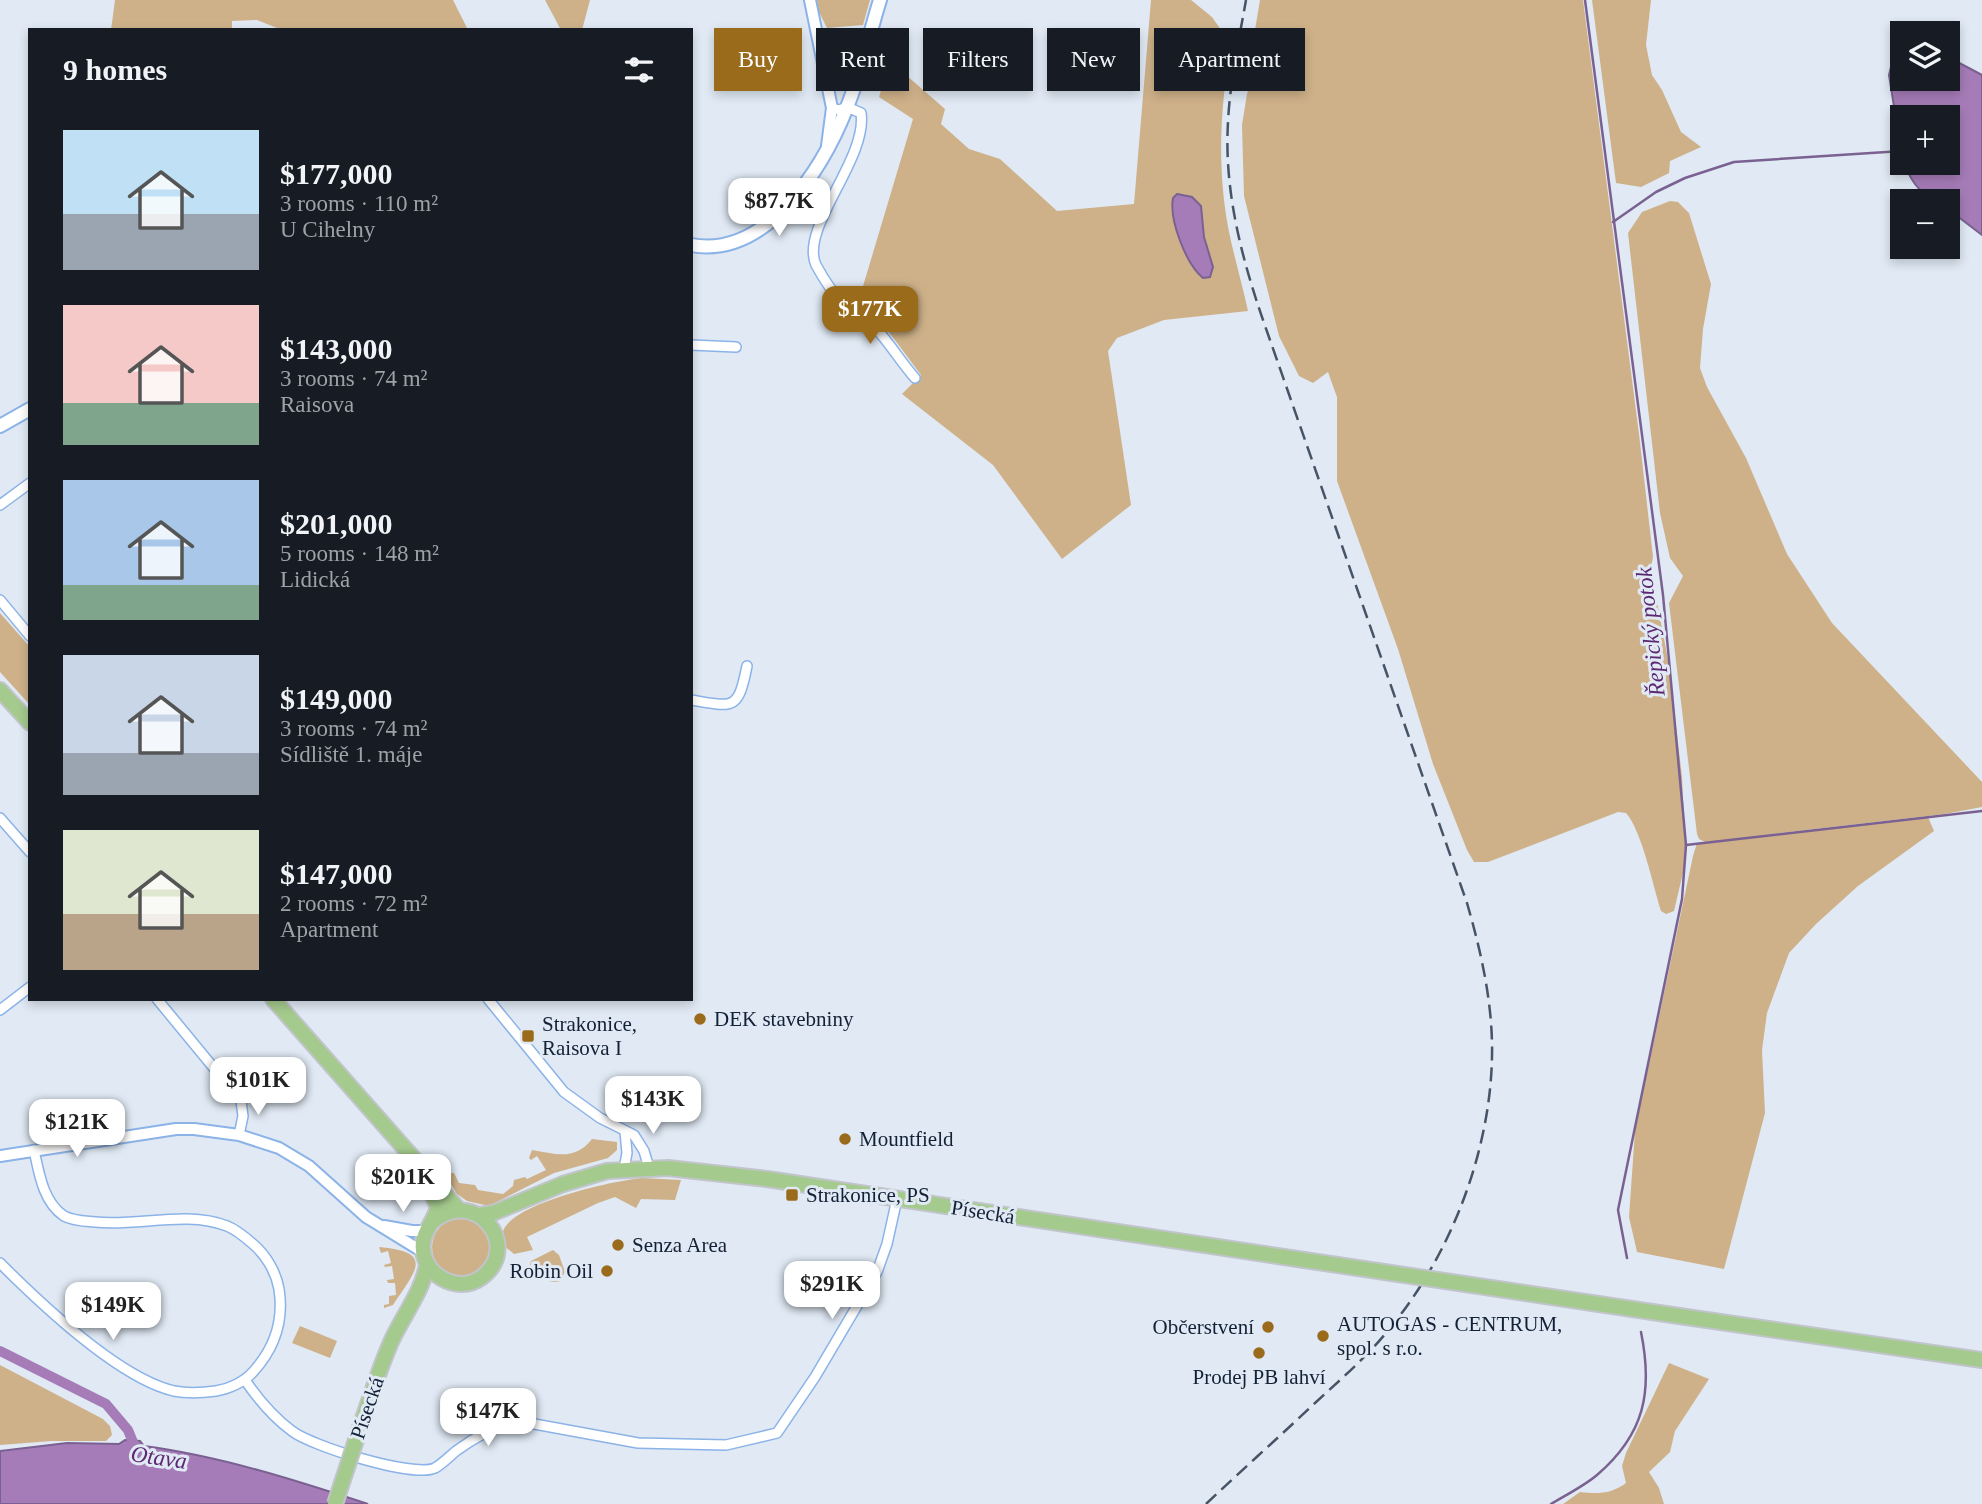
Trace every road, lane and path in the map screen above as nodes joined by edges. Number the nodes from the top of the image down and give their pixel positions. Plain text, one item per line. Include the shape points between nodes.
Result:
1 (810, 0) edge
2 (880, 0) edge
3 (847, 107) junction
4 (832, 108) junction
5 (826, 153) junction
6 (693, 244) edge
7 (693, 345) edge
8 (736, 347) dead end
9 (915, 379) dead end
10 (28, 412) edge
11 (0, 426) edge
12 (28, 484) edge
13 (0, 505) edge
14 (0, 600) edge
15 (28, 634) edge
16 (747, 666) dead end
17 (0, 690) edge
18 (693, 699) edge
19 (28, 721) edge
20 (0, 818) edge
21 (28, 850) edge
22 (28, 989) edge
23 (159, 1001) edge
24 (275, 1001) edge
25 (490, 1001) edge
26 (0, 1010) edge
27 (625, 1131) junction
28 (239, 1135) junction
29 (34, 1150) junction
30 (0, 1156) edge
31 (418, 1163) junction
32 (649, 1168) junction
33 (624, 1169) junction
34 (539, 1194) junction
35 (895, 1205) junction
36 (459, 1210) junction
37 (480, 1215) junction
38 (378, 1224) junction
39 (429, 1226) junction
40 (496, 1236) junction
41 (425, 1258) junction
42 (0, 1263) edge
43 (444, 1280) junction
44 (405, 1314) junction
45 (1982, 1360) edge
46 (245, 1380) junction
47 (335, 1504) edge

1 - 4 street
2 - 3 main road
3 - 4 street
3 - 5 main road
3 - 9 street via 861,113 863,126 812,251 840,300 871,323
4 - 5 street
5 - 6 main road via 782,210 757,233 730,244
7 - 8 street
10 - 11 main road
12 - 13 street
14 - 15 street
16 - 18 street via 741,694 734,702 725,705
17 - 19 main road
20 - 21 street
22 - 26 street
23 - 28 street via 241,1101
24 - 31 main road
25 - 27 street via 564,1092
27 - 32 street via 640,1143
27 - 33 street
28 - 29 street via 176,1129
28 - 38 street via 279,1148 309,1166
29 - 30 street
29 - 46 street via 46,1196 67,1218 110,1224 211,1222 235,1230 260,1250 278,1284 281,1314 274,1340
31 - 36 main road
31 - 39 main road via 438,1207
32 - 33 main road, Písecká
32 - 35 main road, Písecká via 730,1174
33 - 34 main road, Písecká via 583,1177
34 - 37 main road, Písecká
34 - 40 main road, Písecká via 506,1218
35 - 45 main road, Písecká, bridge
35 - 46 street via 877,1272 816,1377 777,1433 726,1445 638,1443 518,1421 473,1438 434,1469 411,1469 391,1467 294,1433
36 - 37 main road
36 - 39 main road via 440,1215
37 - 40 main road
38 - 39 street via 412,1231
38 - 41 street
39 - 41 main road
40 - 43 main road via 495,1260 480,1278 456,1284
41 - 43 main road
41 - 44 main road, Písecká via 425,1275
42 - 46 street via 97,1349 147,1380 172,1391 195,1394
43 - 44 main road, Písecká via 426,1291
44 - 47 main road, Písecká, bridge via 382,1365

